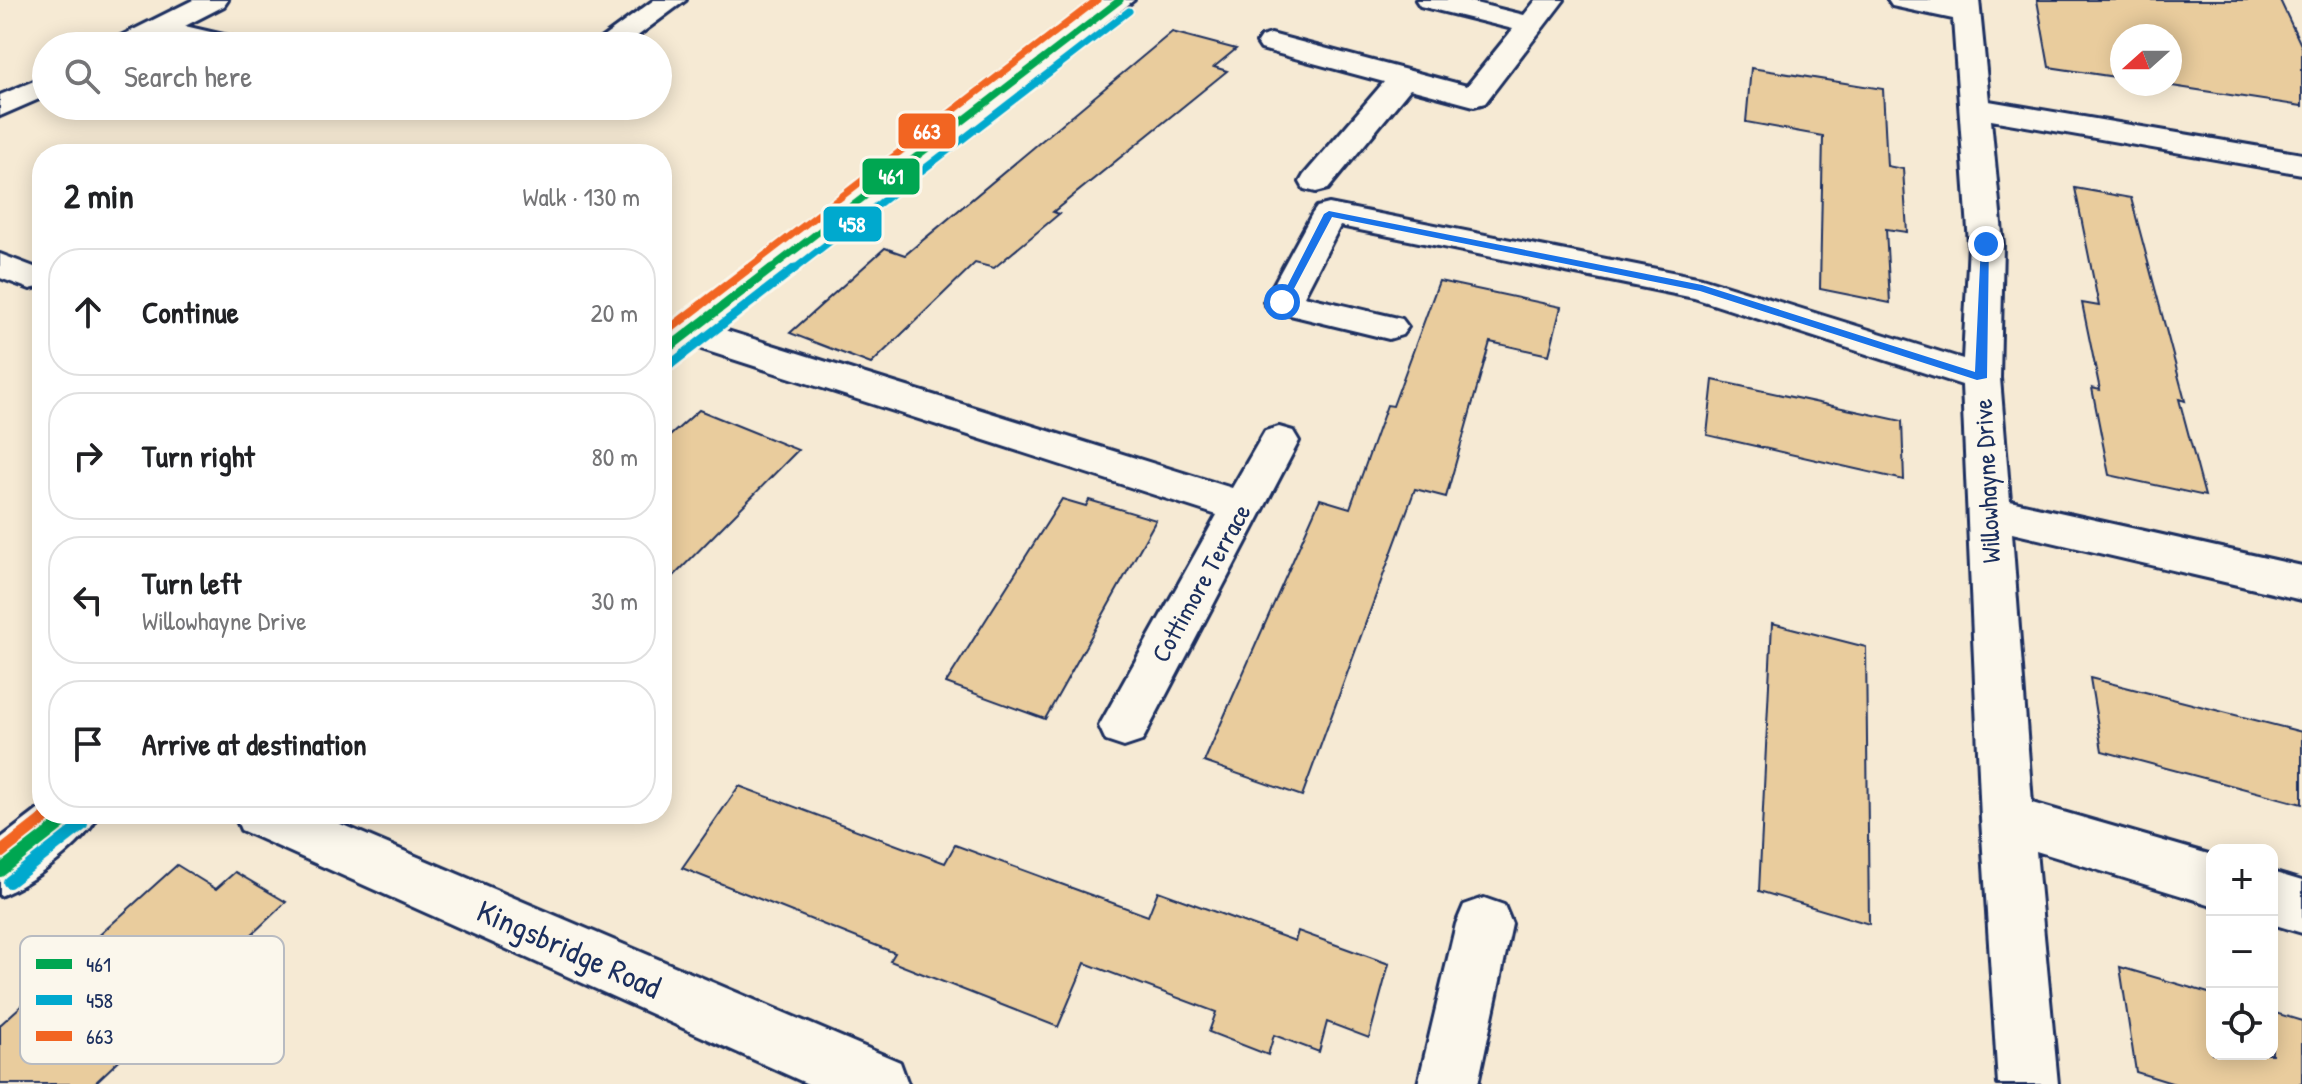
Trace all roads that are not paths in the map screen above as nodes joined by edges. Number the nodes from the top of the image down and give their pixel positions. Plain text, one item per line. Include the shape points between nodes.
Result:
1 (214, 0) edge
2 (672, 0) edge
3 (1120, 0) edge
4 (1430, 0) edge
5 (1550, 0) edge
6 (1902, 0) edge
7 (1966, 7) edge
8 (1531, 25) junction
9 (159, 28) junction
10 (151, 32) edge
11 (176, 32) edge
12 (625, 32) edge
13 (1271, 43) dead end
14 (1403, 78) junction
15 (32, 92) edge
16 (0, 107) edge
17 (1974, 108) junction
18 (2302, 164) edge
19 (1316, 182) dead end
20 (1389, 327) dead end
21 (676, 342) edge
22 (1981, 378) junction
23 (1279, 441) dead end
24 (1243, 507) junction
25 (1988, 512) junction
26 (2302, 583) edge
27 (1124, 726) dead end
28 (2007, 819) junction
29 (60, 824) edge
30 (283, 824) edge
31 (0, 871) edge
32 (2206, 878) edge
33 (2278, 900) edge
34 (2302, 907) edge
35 (1484, 924) dead end
36 (878, 1084) edge
37 (1448, 1084) edge
38 (2028, 1084) edge

1 - 9 street
2 - 12 street
3 - 21 street
4 - 8 street
5 - 8 street
6 - 7 street
7 - 17 street, Willowhayne Drive
8 - 14 street via 1474,97
9 - 10 street
9 - 11 street
13 - 14 street
14 - 19 street
15 - 16 street
17 - 18 street
17 - 22 street, Willowhayne Drive via 1986,244
20 - 22 street via 1282,302 1329,214 1702,289
21 - 24 street
22 - 25 street, Willowhayne Drive
23 - 24 street, Cottimore Terrace
24 - 27 street, Cottimore Terrace
25 - 26 street
25 - 28 street, Willowhayne Drive
28 - 32 street
28 - 38 street, Willowhayne Drive
29 - 31 street
30 - 36 street, Kingsbridge Road
33 - 34 street
35 - 37 street

